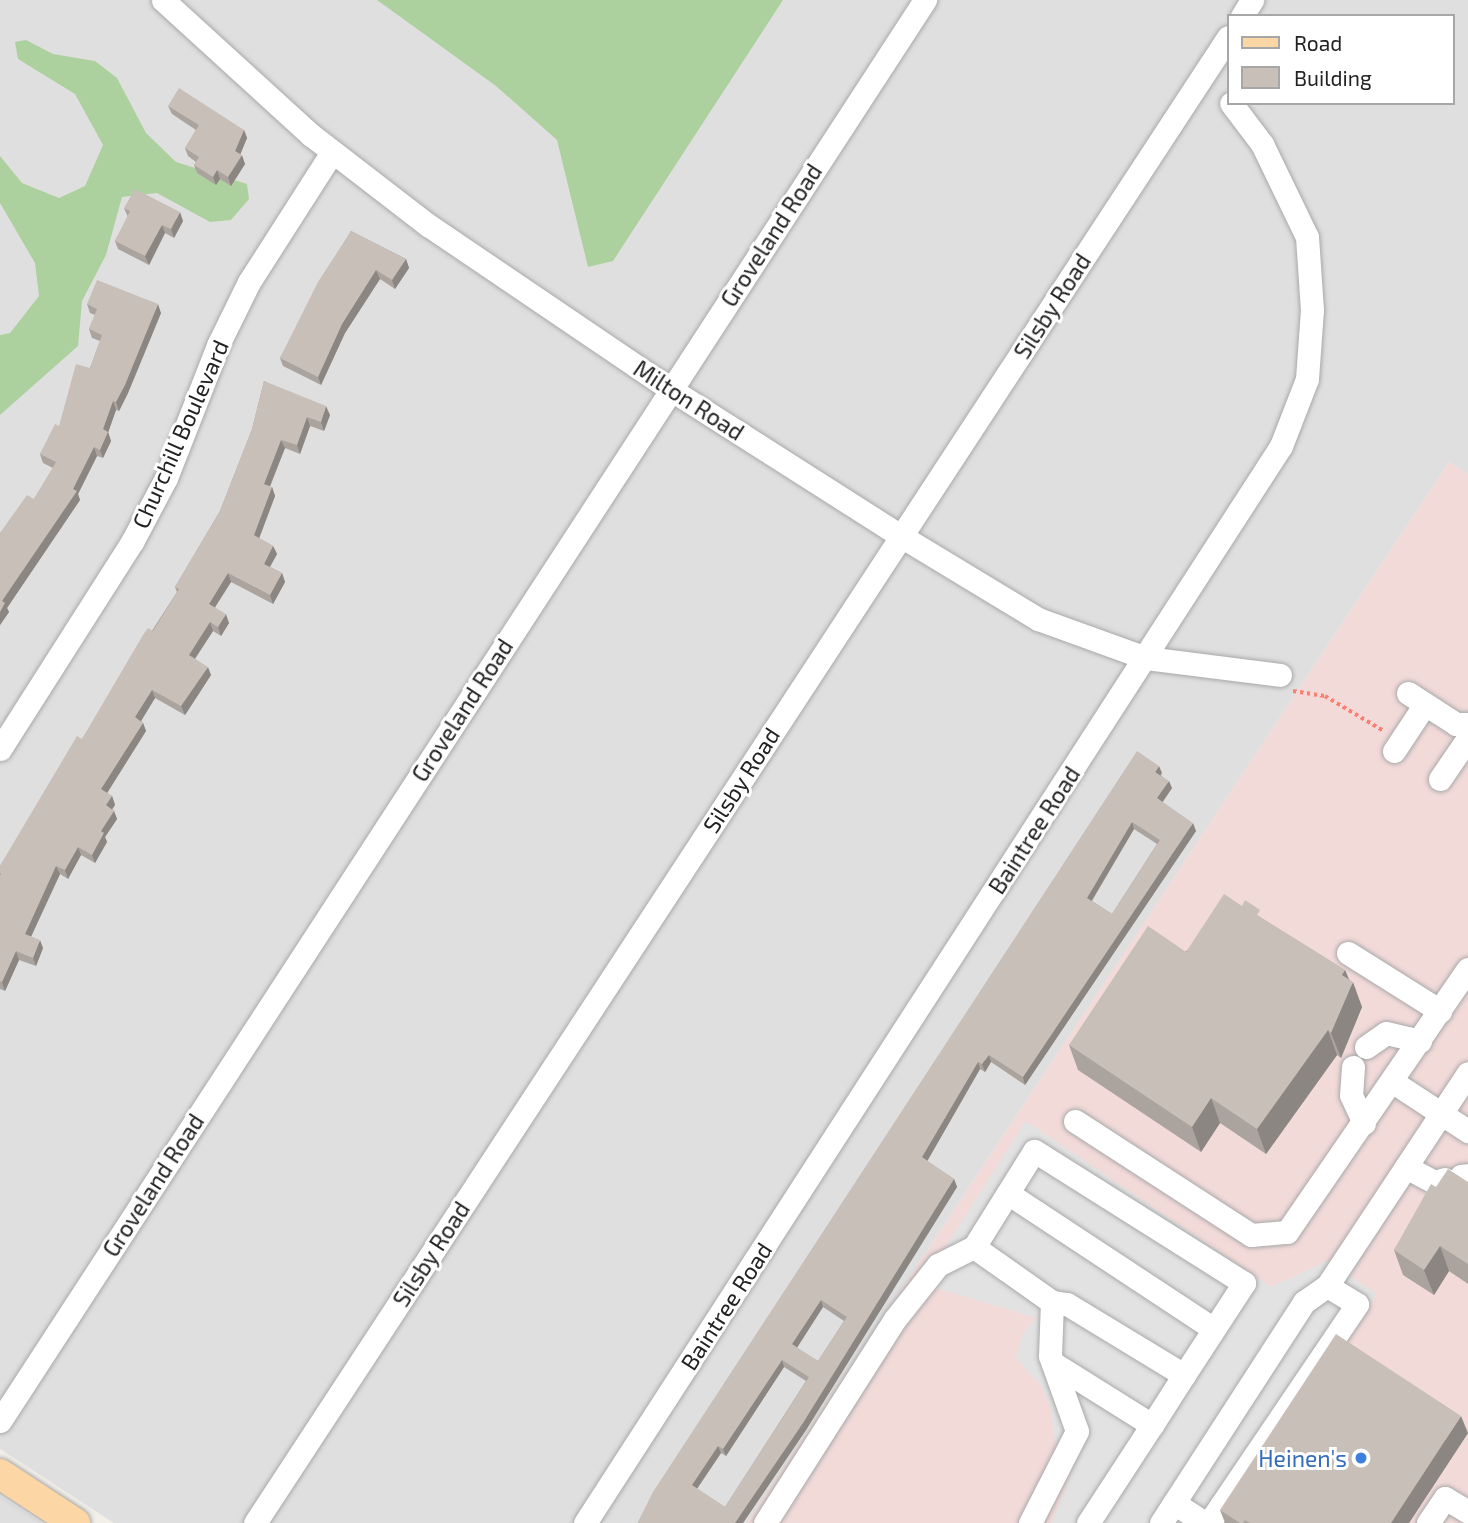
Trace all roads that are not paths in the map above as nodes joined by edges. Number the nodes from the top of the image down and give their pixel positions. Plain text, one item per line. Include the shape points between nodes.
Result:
1 (163, 0) edge
2 (925, 0) edge
3 (1226, 40) edge
4 (1206, 72) junction
5 (1226, 97) edge
6 (1232, 105) edge
7 (332, 152) junction
8 (670, 389) junction
9 (901, 536) junction
10 (1146, 658) junction
11 (1280, 675) road end
12 (1468, 724) edge
13 (1397, 746) road end
14 (0, 749) edge
15 (1440, 779) dead end
16 (1348, 953) dead end
17 (1468, 969) edge
18 (1440, 1012) junction
19 (1420, 1041) junction
20 (1366, 1047) dead end
21 (1353, 1067) dead end
22 (1468, 1073) edge
23 (1393, 1082) junction
24 (1441, 1113) junction
25 (1075, 1121) dead end
26 (1364, 1123) junction
27 (1468, 1131) edge
28 (1406, 1167) junction
29 (1458, 1177) edge
30 (1009, 1194) junction
31 (974, 1247) junction
32 (1327, 1286) junction
33 (1052, 1301) junction
34 (1214, 1329) junction
35 (1053, 1363) junction
36 (1184, 1375) junction
37 (0, 1421) edge
38 (1152, 1425) junction
39 (0, 1474) edge
40 (1174, 1503) junction
41 (1468, 1512) edge
42 (75, 1523) edge
43 (255, 1523) edge
44 (585, 1523) edge
45 (765, 1523) edge
46 (1030, 1523) edge
47 (1088, 1523) edge
48 (1161, 1523) edge
49 (1207, 1523) edge
50 (1428, 1523) edge

1 - 7 street, Milton Road
2 - 8 street, Groveland Road
3 - 4 street, Silsby Road
4 - 5 street, Baintree Road
4 - 9 street, Silsby Road
6 - 10 street, Baintree Road via 1262,144 1307,237 1312,310 1307,379 1281,446
7 - 8 street, Milton Road via 428,225
7 - 14 street, Churchill Boulevard via 249,282 218,345 174,460 132,542
8 - 9 street, Milton Road
8 - 37 street, Groveland Road
9 - 10 street, Milton Road via 1038,619
9 - 43 street, Silsby Road
10 - 11 street, Milton Road
10 - 44 street, Baintree Road
12 - 13 street via 1456,724 1416,699
12 - 15 street via 1468,738
16 - 18 street
17 - 18 street
18 - 19 street
19 - 20 street via 1386,1033
19 - 23 street
21 - 26 street via 1351,1095
22 - 24 street
23 - 24 street
23 - 26 street
24 - 27 street
24 - 28 street
25 - 26 street via 1251,1235 1287,1232
28 - 29 street via 1434,1182
28 - 32 street
30 - 31 street
30 - 34 street
30 - 34 street via 1034,1151 1244,1283
31 - 33 street
31 - 45 street via 938,1265 895,1319
32 - 40 street via 1304,1302
32 - 49 street via 1357,1304
33 - 35 street
33 - 36 street via 1068,1304
34 - 36 street
35 - 38 street
35 - 46 street via 1077,1430
36 - 38 street
38 - 47 street
39 - 42 main road
40 - 48 street
40 - 49 street
41 - 50 street via 1445,1497

